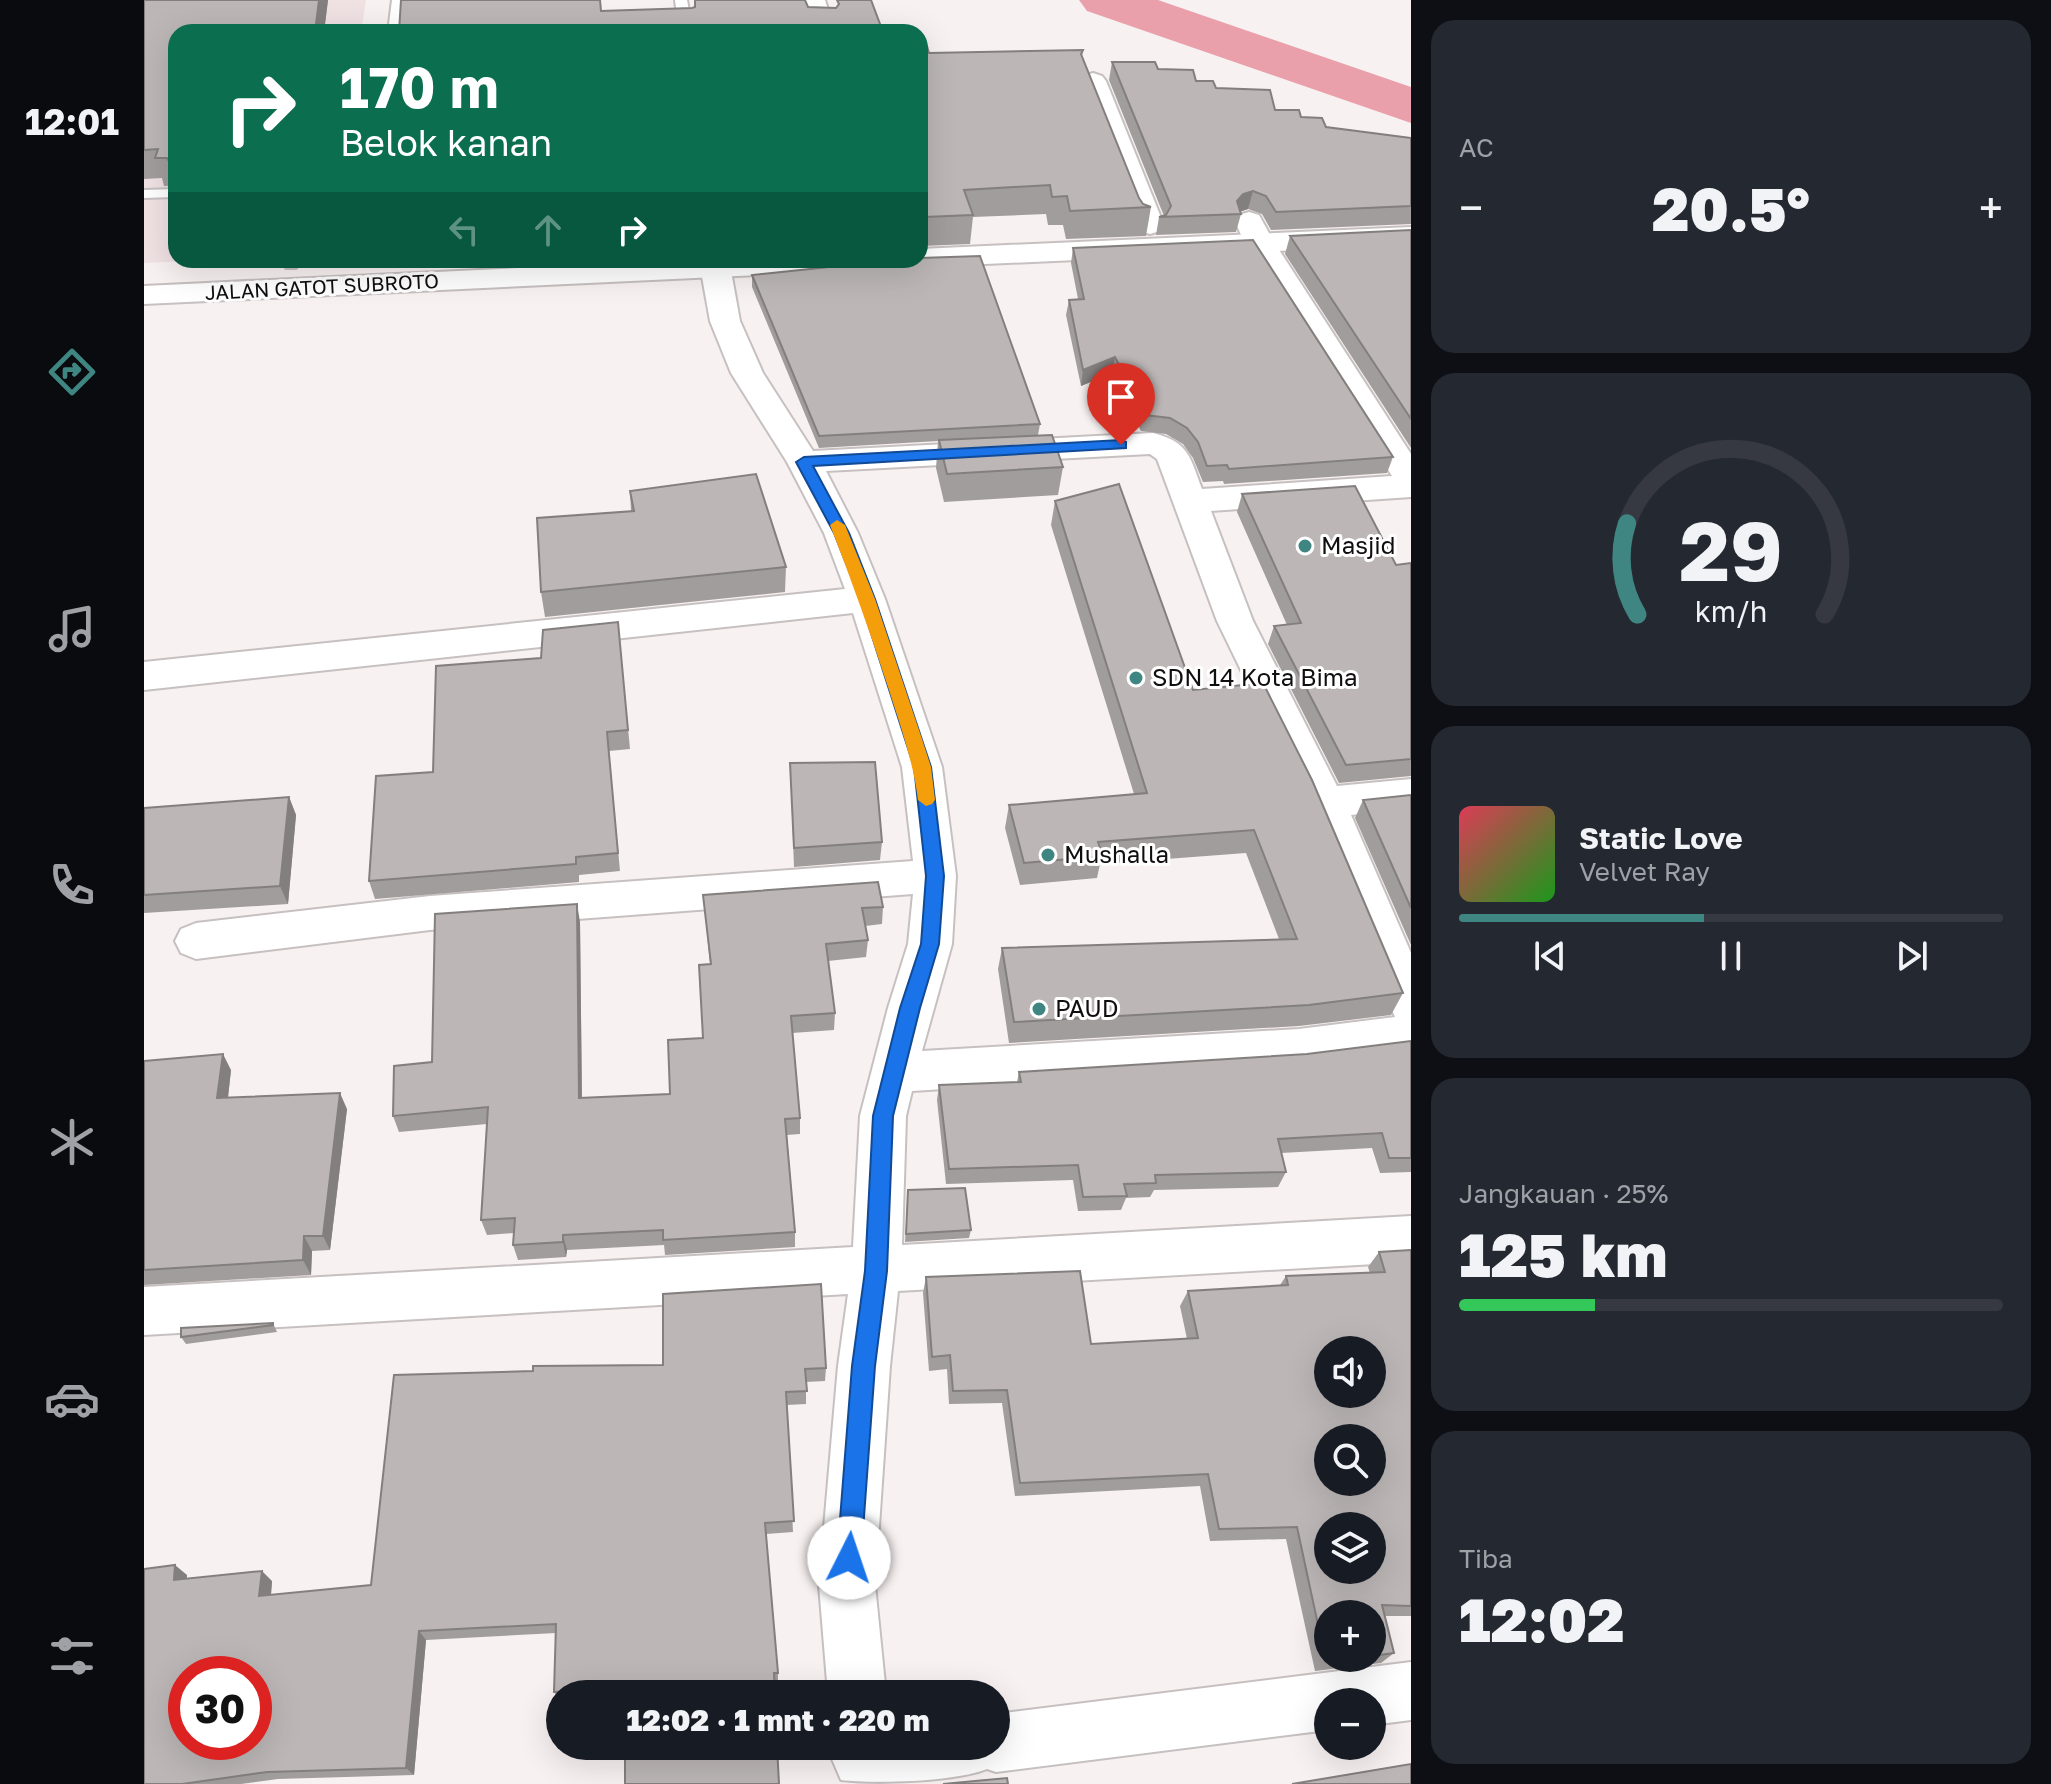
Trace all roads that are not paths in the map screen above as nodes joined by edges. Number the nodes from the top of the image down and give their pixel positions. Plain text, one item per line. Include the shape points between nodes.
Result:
1 (398, 0) edge
2 (681, 0) edge
3 (812, 0) edge
4 (396, 24) edge
5 (685, 24) edge
6 (820, 24) edge
7 (1093, 81) edge
8 (168, 193) edge
9 (144, 194) edge
10 (1411, 215) edge
11 (1150, 225) junction
12 (1254, 232) junction
13 (928, 234) edge
14 (1411, 236) edge
15 (928, 257) edge
16 (257, 268) edge
17 (596, 268) edge
18 (715, 268) edge
19 (155, 283) edge
20 (804, 462) junction
21 (1411, 483) edge
22 (1188, 501) junction
23 (867, 599) junction
24 (144, 676) edge
25 (1411, 794) edge
26 (1325, 802) junction
27 (935, 876) junction
28 (196, 941) dead end
29 (1411, 1004) edge
30 (1411, 1034) edge
31 (893, 1072) junction
32 (1411, 1239) edge
33 (876, 1271) junction
34 (144, 1311) edge
35 (856, 1680) edge
36 (1411, 1691) edge
37 (1010, 1741) edge

1 - 4 lane
2 - 5 lane
3 - 6 street
7 - 11 street
8 - 9 lane
10 - 12 street
11 - 12 street
11 - 13 street
12 - 14 street
12 - 15 street
12 - 21 street
16 - 19 street, JALAN GATOT SUBROTO
17 - 19 street, JALAN GATOT SUBROTO
18 - 20 street via 725,321 747,373
20 - 22 street via 1153,443 1173,456
20 - 23 street
21 - 22 street
22 - 26 street via 1235,621
23 - 24 street
23 - 27 street via 922,767
25 - 26 street
26 - 29 street
27 - 28 street via 430,913
27 - 31 street via 930,944
30 - 31 street via 1299,1048
31 - 33 street via 883,1116
32 - 33 street
33 - 34 street
33 - 35 street via 847,1585
36 - 37 street

